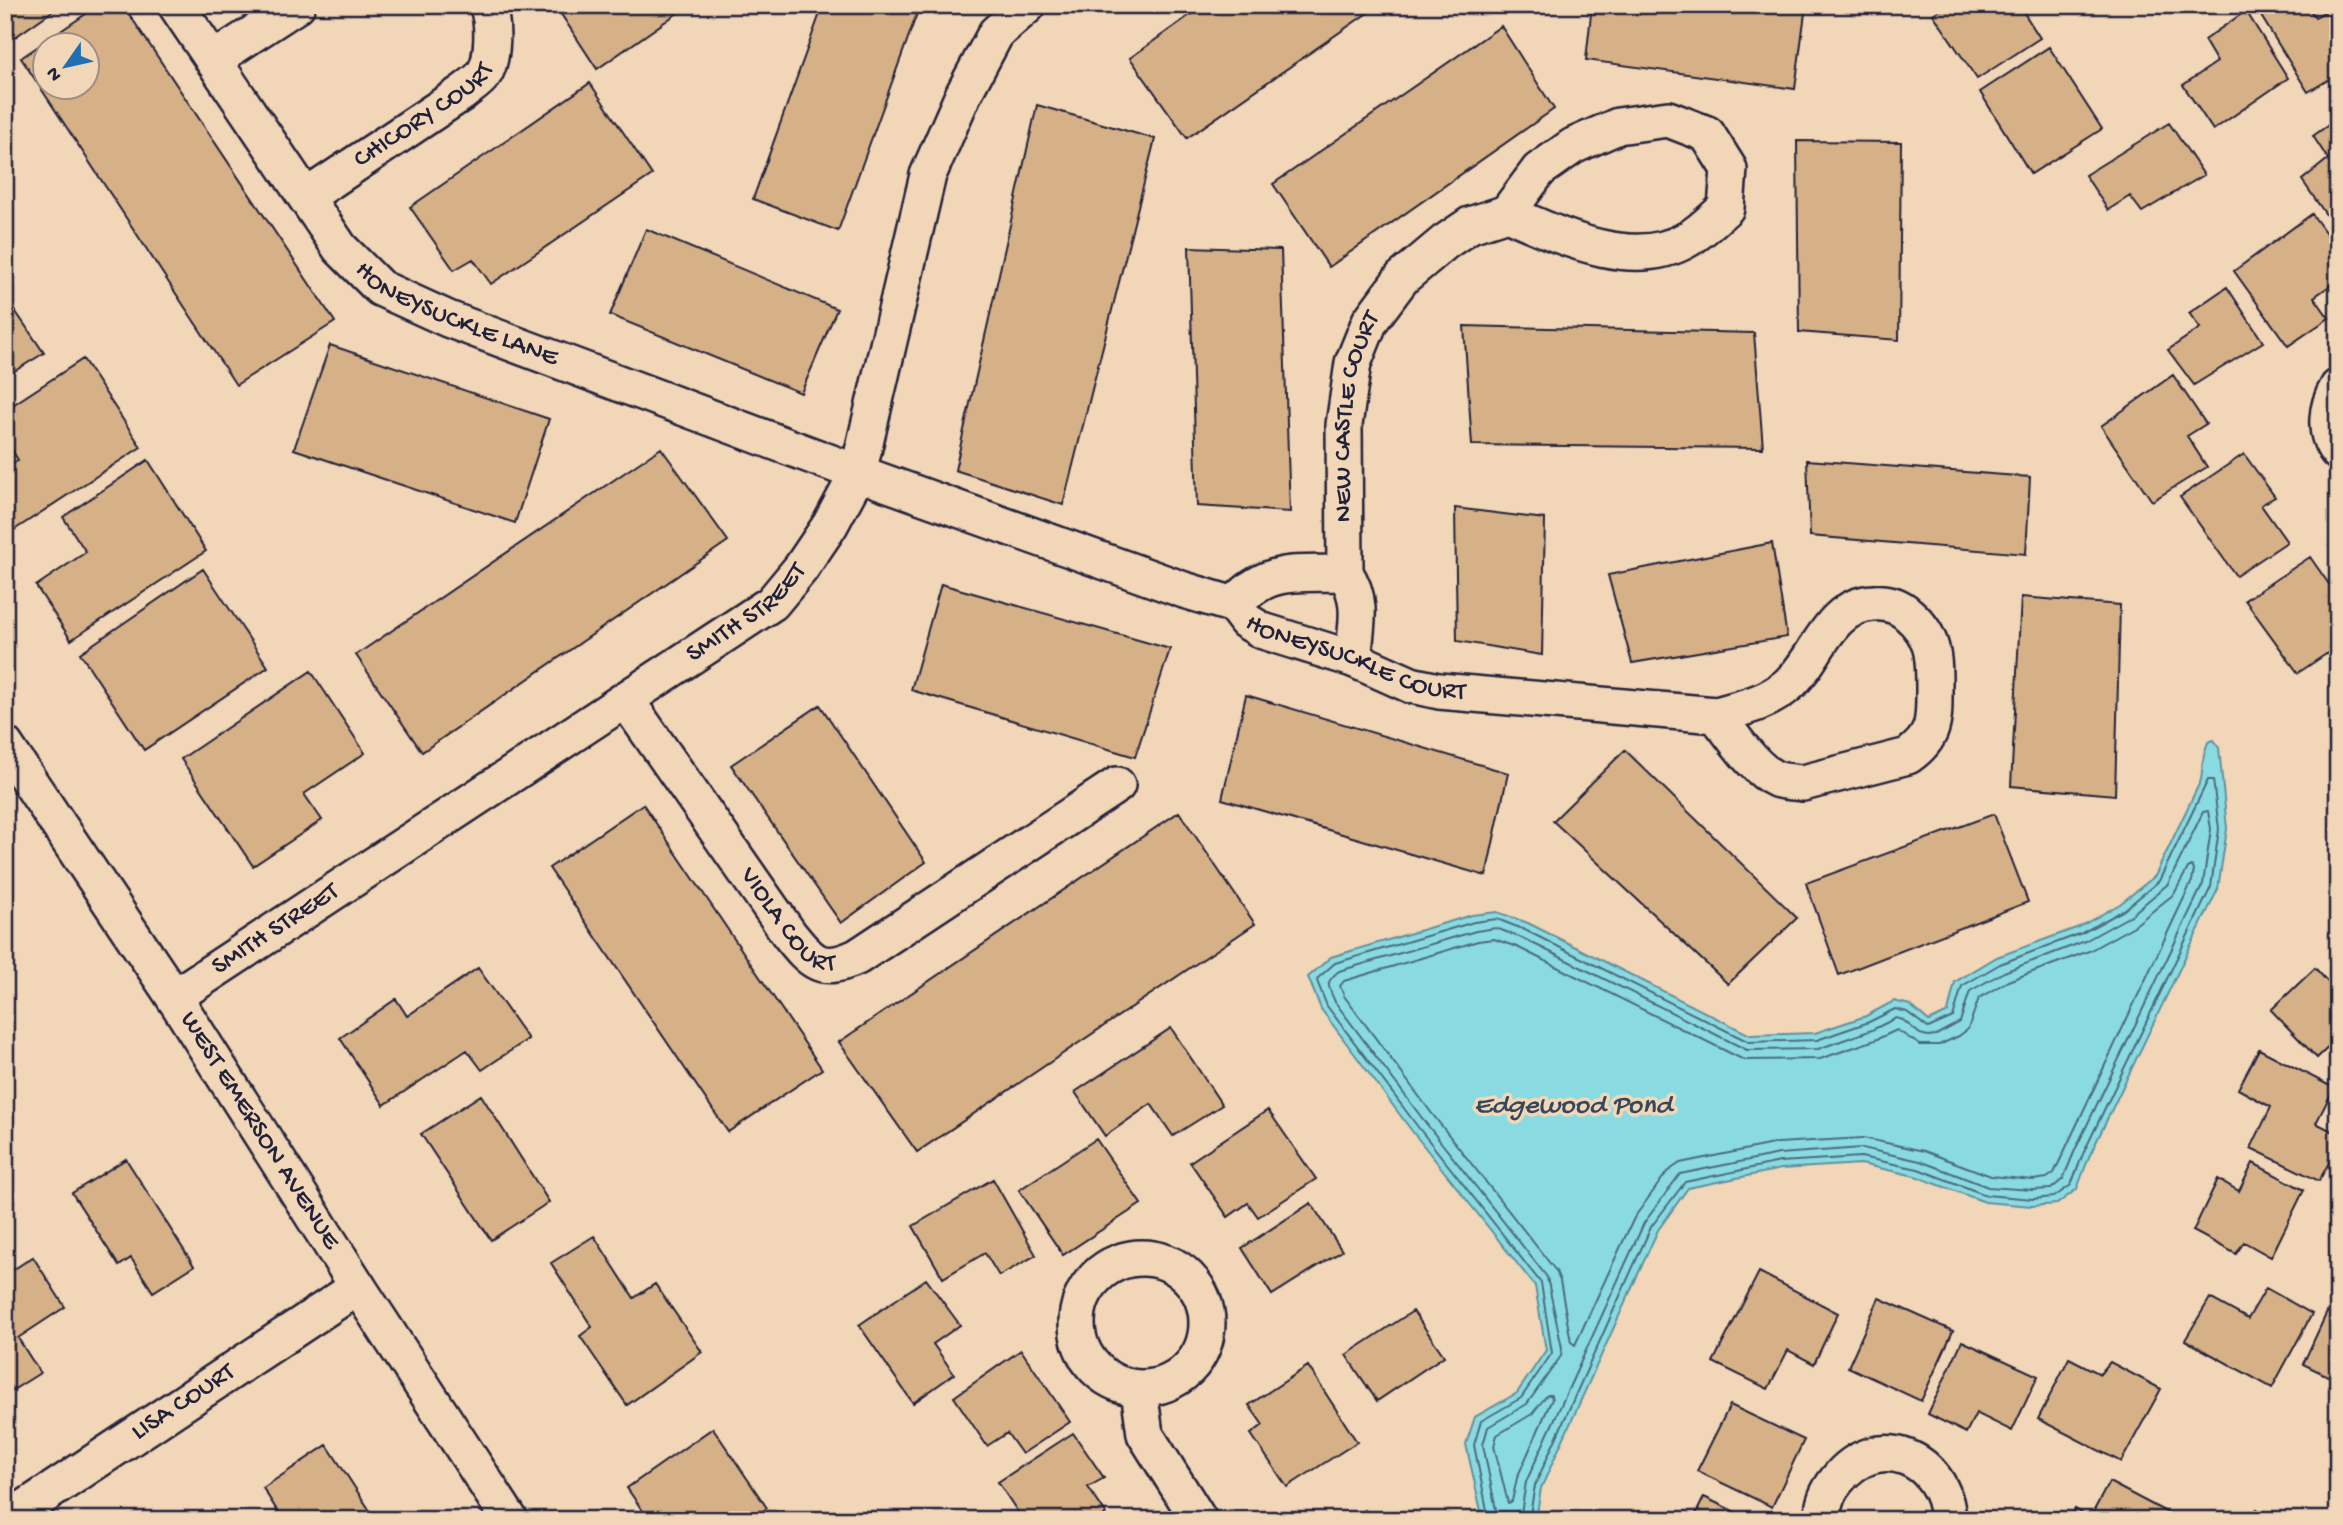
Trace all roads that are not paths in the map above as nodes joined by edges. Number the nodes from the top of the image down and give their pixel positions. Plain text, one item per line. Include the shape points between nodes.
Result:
1 (176, 5) edge
2 (297, 5) edge
3 (487, 5) edge
4 (1028, 5) edge
5 (213, 60) junction
6 (306, 197) junction
7 (1507, 213) junction
8 (2338, 387) edge
9 (2338, 452) edge
10 (858, 473) junction
11 (1345, 573) junction
12 (1234, 605) junction
13 (1353, 659) junction
14 (626, 700) junction
15 (1716, 715) junction
16 (5, 744) edge
17 (1117, 785) dead end
18 (174, 998) junction
19 (358, 1287) junction
20 (1139, 1390) dead end
21 (8, 1520) edge
22 (510, 1520) edge
23 (1199, 1520) edge
24 (1823, 1520) edge
25 (1948, 1520) edge

1 - 5 street, HONEYSUCKLE LANE
2 - 5 street
3 - 6 street, CHICORY COURT via 492,45 485,74
4 - 10 street, SMITH STREET via 996,33 962,95 928,175
5 - 6 street, HONEYSUCKLE LANE
6 - 10 street, HONEYSUCKLE LANE via 340,248 380,288 448,319
7 - 7 street via 1593,247 1649,253 1688,240 1726,208 1729,169 1707,134 1668,119 1618,126 1573,146 1539,170
7 - 11 street, NEW CASTLE COURT via 1470,225 1420,262 1386,297 1365,331 1353,363 1344,425
8 - 9 street via 2328,407 2328,427
10 - 12 street, HONEYSUCKLE COURT
10 - 14 street, SMITH STREET via 830,525 772,603
11 - 12 street via 1271,576 1246,591
11 - 13 street via 1358,601
12 - 13 street, HONEYSUCKLE COURT via 1246,621 1263,631
13 - 15 street, HONEYSUCKLE COURT via 1412,685 1439,691
14 - 17 street, VIOLA COURT via 789,934 814,961 828,966 857,957
14 - 18 street, SMITH STREET
15 - 15 street, HONEYSUCKLE COURT via 1761,769 1787,782 1803,783 1908,756 1930,734 1934,716 1931,645 1924,630 1900,607 1859,604 1827,631 1788,684 1758,704
16 - 18 street, WEST EMERSON AVENUE
18 - 19 street, WEST EMERSON AVENUE
19 - 21 street, LISA COURT
19 - 22 street, WEST EMERSON AVENUE
20 - 23 street via 1145,1434
24 - 25 street via 1827,1491 1848,1466 1880,1454 1905,1456 1930,1472 1948,1502

